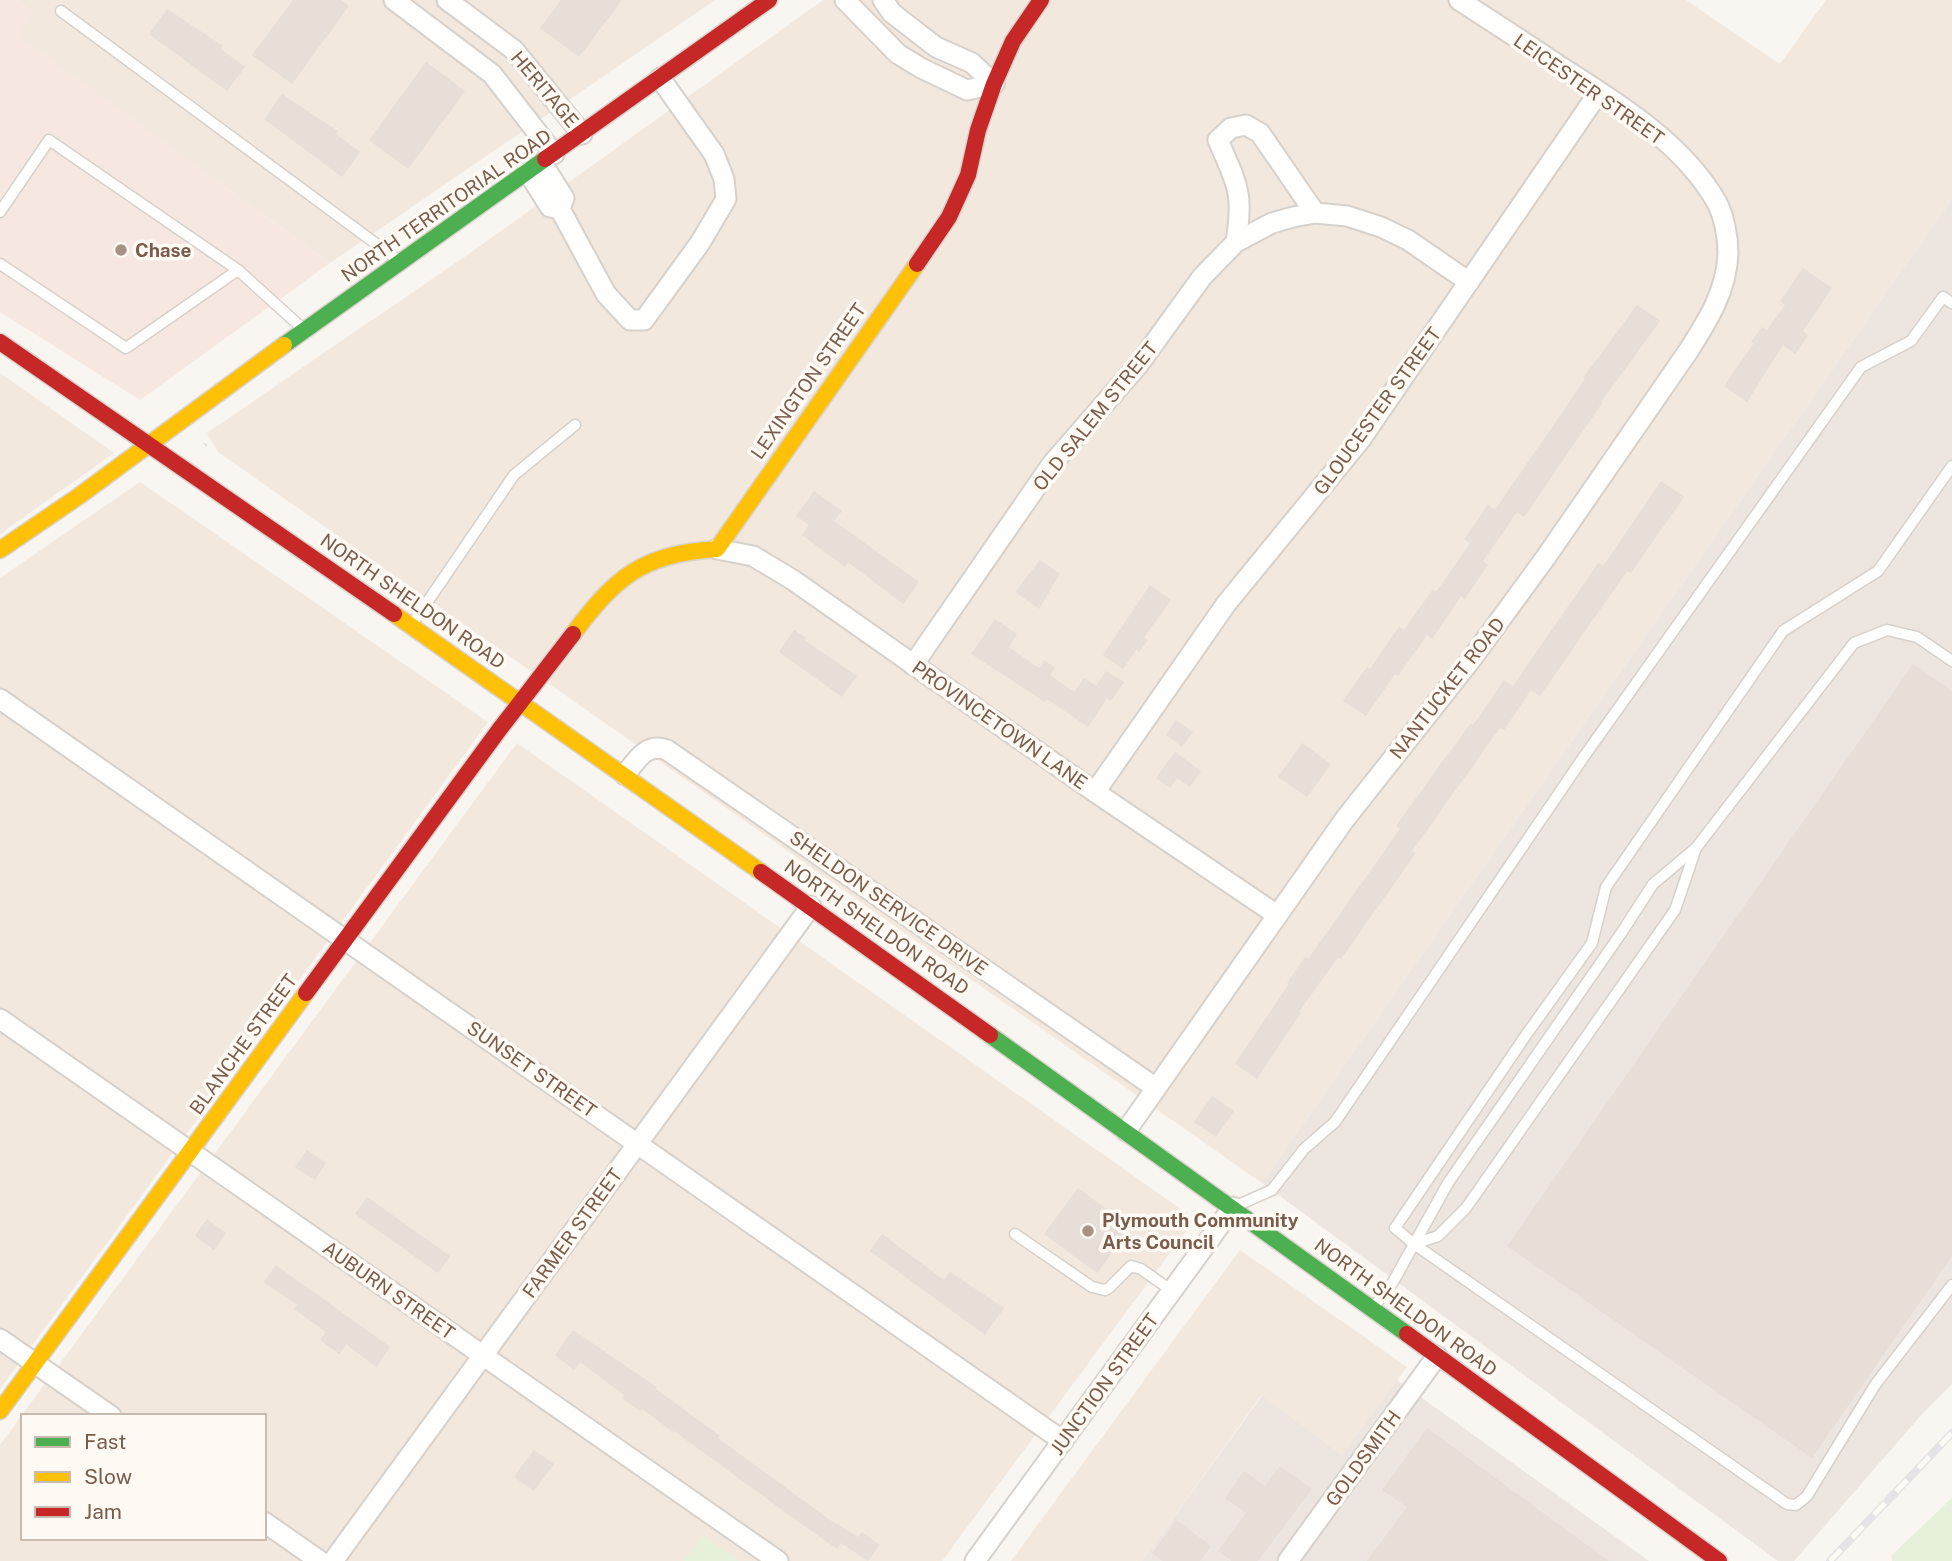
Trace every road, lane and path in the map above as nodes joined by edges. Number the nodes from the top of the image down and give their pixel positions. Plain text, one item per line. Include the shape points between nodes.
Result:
1 (394, 0) edge
2 (447, 0) edge
3 (845, 0) edge
4 (883, 0) edge
5 (1041, 0) edge
6 (1459, 0) edge
7 (759, 3) edge
8 (61, 11) dead end
9 (473, 20) junction
10 (454, 45) junction
11 (660, 78) junction
12 (994, 84) junction
13 (1600, 92) junction
14 (582, 134) junction
15 (541, 163) junction
16 (0, 212) edge
17 (1315, 212) junction
18 (1725, 229) joint
19 (1236, 242) junction
20 (401, 262) junction
21 (0, 264) edge
22 (238, 270) junction
23 (1468, 282) junction
24 (1952, 303) edge
25 (304, 330) junction
26 (0, 342) edge
27 (575, 425) dead end
28 (149, 445) junction
29 (1952, 466) edge
30 (717, 549) junction
31 (0, 550) edge
32 (410, 626) junction
33 (1952, 661) edge
34 (913, 665) junction
35 (0, 699) edge
36 (522, 703) junction
37 (625, 775) junction
38 (1095, 792) junction
39 (1696, 848) junction
40 (811, 906) junction
41 (1277, 915) junction
42 (346, 939) junction
43 (0, 1019) edge
44 (1156, 1088) junction
45 (1126, 1131) junction
46 (638, 1144) junction
47 (190, 1151) junction
48 (1233, 1208) junction
49 (1015, 1234) dead end
50 (1415, 1244) junction
51 (1952, 1285) edge
52 (1172, 1291) junction
53 (1373, 1309) junction
54 (0, 1339) edge
55 (483, 1355) junction
56 (1437, 1356) junction
57 (35, 1363) junction
58 (0, 1411) edge
59 (108, 1414) edge
60 (1063, 1441) junction
61 (266, 1523) edge
62 (320, 1561) edge
63 (333, 1561) edge
64 (778, 1561) edge
65 (975, 1561) edge
66 (1288, 1561) edge
67 (1719, 1561) edge

1 - 10 street, HERITAGE
2 - 9 street, HERITAGE
3 - 12 street via 898,54 921,68 967,90
4 - 12 street via 936,47 972,63
5 - 12 main road, LEXINGTON STREET via 1013,41
6 - 13 street, LEICESTER STREET
7 - 11 main road, NORTH TERRITORIAL ROAD
8 - 20 lane
9 - 10 street
9 - 14 street, HERITAGE via 513,50
10 - 15 street, HERITAGE via 492,74
11 - 14 main road, NORTH TERRITORIAL ROAD
11 - 15 street, HERITAGE via 714,154 726,199 644,320 630,320 606,294 560,209 564,198
12 - 30 main road, LEXINGTON STREET via 968,175 949,217
13 - 18 street, LEICESTER STREET via 1674,149 1696,173 1717,203
13 - 23 street, GLOUCESTER STREET
14 - 15 main road, NORTH TERRITORIAL ROAD
15 - 20 main road, NORTH TERRITORIAL ROAD
16 - 22 lane via 49,140
17 - 19 street, OLD SALEM STREET via 1272,223
17 - 19 street via 1261,132 1246,125 1231,128 1218,140 1238,186 1241,211
17 - 23 street, OLD SALEM STREET via 1381,227
18 - 41 street, NANTUCKET ROAD via 1724,283 1711,316 1689,350 1546,557
19 - 34 street, OLD SALEM STREET via 1202,277 1139,364 1052,464
20 - 25 main road, NORTH TERRITORIAL ROAD
21 - 22 lane via 126,348
22 - 25 lane
23 - 38 street, GLOUCESTER STREET via 1361,439 1226,604
24 - 48 lane via 1943,297 1911,341 1861,367 1583,758 1335,1122 1304,1149 1272,1190
25 - 28 main road, NORTH TERRITORIAL ROAD
26 - 28 main road, NORTH SHELDON ROAD
27 - 32 lane via 514,475
28 - 31 main road, NORTH TERRITORIAL ROAD
28 - 32 main road, NORTH SHELDON ROAD
29 - 50 lane via 1878,571 1783,631 1606,887 1592,943 1395,1228
30 - 34 street, PROVINCETOWN LANE via 753,556
30 - 36 main road via 668,554 620,578 597,601
32 - 36 main road, NORTH SHELDON ROAD
33 - 39 lane via 1917,637 1887,629 1854,643
34 - 38 street, PROVINCETOWN LANE
35 - 42 street, SUNSET STREET
36 - 37 main road, NORTH SHELDON ROAD
36 - 42 main road, BLANCHE STREET
37 - 40 main road, NORTH SHELDON ROAD
37 - 44 street, SHELDON SERVICE DRIVE via 644,751 655,747 667,750
38 - 41 street, PROVINCETOWN LANE
39 - 50 lane via 1653,884 1448,1182
39 - 50 lane via 1675,910 1466,1208 1438,1236
40 - 45 main road, NORTH SHELDON ROAD
40 - 46 street, FARMER STREET
41 - 44 street, NANTUCKET ROAD
42 - 46 street, SUNSET STREET
42 - 47 main road, BLANCHE STREET
43 - 47 street, AUBURN STREET
44 - 45 street, NANTUCKET ROAD
45 - 48 main road, NORTH SHELDON ROAD
46 - 55 street, FARMER STREET
46 - 60 street, SUNSET STREET
47 - 55 street, AUBURN STREET
47 - 57 main road, BLANCHE STREET
48 - 52 street, JUNCTION STREET
48 - 53 main road, NORTH SHELDON ROAD
49 - 52 lane via 1092,1287 1109,1288 1131,1266
50 - 51 lane via 1787,1504 1796,1505 1807,1496 1875,1385
50 - 53 lane
52 - 60 street, JUNCTION STREET
53 - 56 main road, NORTH SHELDON ROAD
54 - 57 street
55 - 63 street, FARMER STREET
55 - 64 street, AUBURN STREET
56 - 66 street, GOLDSMITH
56 - 67 main road, NORTH SHELDON ROAD
57 - 58 main road, BLANCHE STREET
57 - 59 street
60 - 65 street, JUNCTION STREET
61 - 62 street

